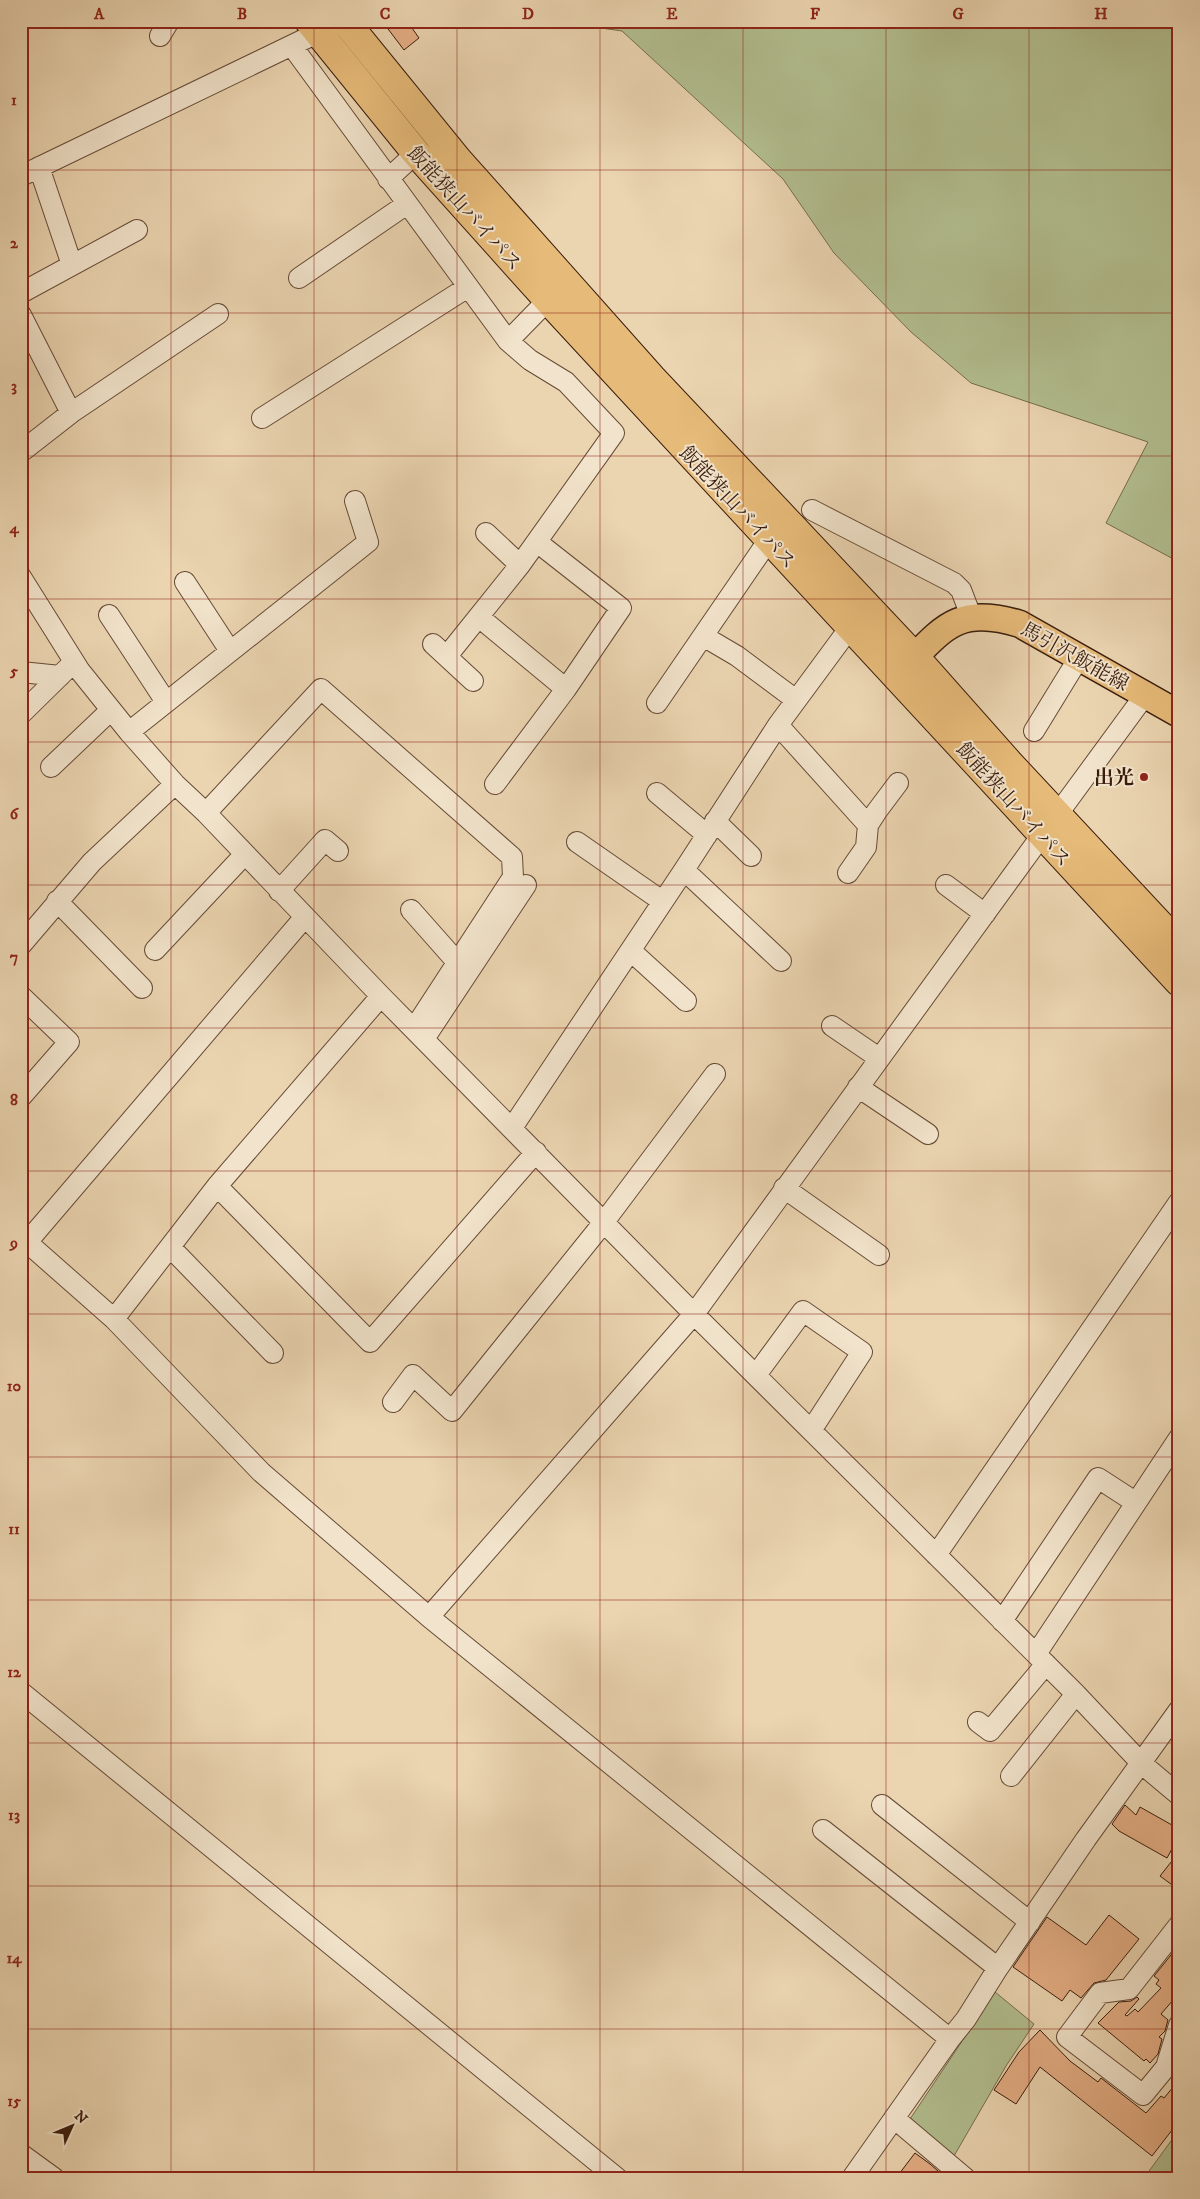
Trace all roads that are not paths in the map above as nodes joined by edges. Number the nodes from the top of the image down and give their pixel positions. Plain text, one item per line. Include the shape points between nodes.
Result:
1 (344, 21) edge
2 (313, 28) edge
3 (292, 46) junction
4 (416, 154) junction
5 (30, 172) edge
6 (388, 179) junction
7 (407, 204) junction
8 (138, 230) dead end
9 (72, 265) junction
10 (299, 278) dead end
11 (468, 287) junction
12 (21, 293) edge
13 (548, 300) junction
14 (218, 314) dead end
15 (21, 315) edge
16 (508, 341) junction
17 (71, 413) junction
18 (262, 418) dead end
19 (21, 452) edge
20 (355, 501) dead end
21 (812, 510) dead end
22 (486, 533) dead end
23 (768, 540) junction
24 (537, 542) junction
25 (520, 565) junction
26 (22, 579) edge
27 (185, 582) dead end
28 (109, 615) dead end
29 (971, 616) junction
30 (479, 618) junction
31 (851, 626) junction
32 (702, 636) junction
33 (230, 651) junction
34 (1080, 656) junction
35 (74, 662) junction
36 (906, 666) junction
37 (21, 672) edge
38 (60, 676) junction
39 (473, 681) dead end
40 (566, 689) junction
41 (1145, 695) junction
42 (796, 700) junction
43 (166, 702) junction
44 (657, 703) dead end
45 (110, 710) junction
46 (21, 714) edge
47 (1179, 714) edge
48 (778, 725) junction
49 (1034, 731) dead end
50 (128, 732) junction
51 (51, 767) dead end
52 (898, 783) dead end
53 (175, 784) junction
54 (495, 784) dead end
55 (657, 793) dead end
56 (206, 814) junction
57 (868, 825) junction
58 (1050, 825) junction
59 (711, 828) junction
60 (576, 842) dead end
61 (338, 851) dead end
62 (245, 854) junction
63 (751, 856) dead end
64 (684, 870) junction
65 (848, 873) dead end
66 (526, 885) dead end
67 (946, 885) dead end
68 (279, 891) junction
69 (662, 901) junction
70 (57, 902) junction
71 (411, 910) dead end
72 (985, 914) junction
73 (304, 918) junction
74 (21, 945) edge
75 (1179, 945) edge
76 (155, 950) dead end
77 (631, 951) junction
78 (781, 961) dead end
79 (457, 962) junction
80 (1179, 982) edge
81 (142, 988) dead end
82 (21, 996) edge
83 (381, 996) junction
84 (686, 1001) dead end
85 (832, 1026) dead end
86 (419, 1034) junction
87 (879, 1058) junction
88 (715, 1074) dead end
89 (858, 1087) junction
90 (21, 1097) edge
91 (512, 1128) junction
92 (928, 1134) dead end
93 (536, 1152) junction
94 (217, 1186) junction
95 (784, 1188) junction
96 (1179, 1202) edge
97 (604, 1222) junction
98 (25, 1239) edge
99 (171, 1248) junction
100 (879, 1255) dead end
101 (694, 1314) junction
102 (114, 1319) junction
103 (273, 1353) dead end
104 (756, 1375) junction
105 (393, 1402) dead end
106 (812, 1430) junction
107 (1179, 1438) edge
108 (1135, 1502) junction
109 (936, 1556) junction
110 (429, 1617) junction
111 (1002, 1620) junction
112 (1041, 1659) junction
113 (21, 1692) edge
114 (1076, 1694) junction
115 (1179, 1710) edge
116 (978, 1722) dead end
117 (1142, 1764) junction
118 (1011, 1776) dead end
119 (1179, 1796) edge
120 (882, 1805) dead end
121 (823, 1830) dead end
122 (1030, 1922) junction
123 (1179, 1925) edge
124 (998, 1968) junction
125 (1179, 2025) edge
126 (950, 2039) junction
127 (894, 2118) junction
128 (21, 2154) edge
129 (54, 2178) edge
130 (617, 2178) edge
131 (852, 2178) edge
132 (965, 2178) edge

1 - 2 street
1 - 36 highway, 飯能狭山バイパス via 458,160
2 - 3 street
2 - 4 highway, 飯能狭山バイパス
3 - 5 street
3 - 6 street
4 - 6 street
4 - 13 highway, 飯能狭山バイパス
5 - 9 street
6 - 7 street
7 - 10 street
7 - 11 street
8 - 9 street
9 - 12 street
11 - 16 street
11 - 18 street
13 - 16 street
13 - 23 highway, 飯能狭山バイパス
14 - 17 street
15 - 17 street
16 - 24 street via 530,360 566,382 614,433
17 - 19 street
20 - 33 street via 368,542
21 - 29 street via 954,583 961,590
22 - 25 street
23 - 31 highway, 飯能狭山バイパス
23 - 32 street
24 - 25 street
24 - 40 street via 621,608
25 - 30 street
26 - 35 street
27 - 33 street
28 - 43 street
29 - 34 main road, 馬引沢飯能線 via 1001,618 1020,624
29 - 36 main road, 馬引沢飯能線 via 954,622
30 - 39 street via 440,650
30 - 40 street
31 - 36 highway, 飯能狭山バイパス
31 - 42 street
32 - 42 street via 736,656
32 - 44 street
33 - 43 street
34 - 41 main road, 馬引沢飯能線
34 - 49 street
35 - 38 street
35 - 45 street
36 - 58 highway, 飯能狭山バイパス
37 - 38 street
38 - 46 street
40 - 54 street
41 - 47 main road, 馬引沢飯能線
41 - 58 street
42 - 48 street
43 - 50 street
45 - 50 street
45 - 51 street
48 - 57 street
48 - 59 street
50 - 53 street
52 - 57 street
53 - 56 street
53 - 70 street via 92,862
55 - 59 street
56 - 62 street
56 - 79 street via 321,688 512,857 513,877
57 - 65 street via 866,847
58 - 72 street
58 - 75 highway, 飯能狭山バイパス
58 - 80 highway, 飯能狭山バイパス
59 - 63 street
59 - 64 street
60 - 69 street
61 - 68 street via 325,840
62 - 68 street
62 - 76 street
64 - 69 street
64 - 78 street
66 - 86 street
67 - 72 street
68 - 73 street
69 - 77 street
70 - 74 street
70 - 81 street
71 - 79 street
72 - 87 street
73 - 83 street
73 - 98 street
77 - 84 street
77 - 91 street
79 - 86 street
82 - 90 street via 68,1042
83 - 86 street
83 - 94 street
85 - 87 street
86 - 91 street
87 - 89 street
88 - 97 street
89 - 92 street
89 - 95 street
91 - 93 street
93 - 94 street via 370,1342
93 - 97 street
94 - 99 street
95 - 100 street
95 - 101 street
96 - 109 street
97 - 101 street
97 - 105 street via 452,1411 413,1375
98 - 102 street
99 - 102 street
99 - 103 street
101 - 104 street
101 - 110 street
102 - 110 street via 261,1472
104 - 106 street
104 - 106 street via 803,1311 862,1352
106 - 109 street
107 - 108 street
108 - 111 street via 1098,1478
108 - 112 street
109 - 111 street
110 - 126 street
111 - 112 street
112 - 114 street
112 - 116 street via 990,1732
113 - 130 street
114 - 117 street
114 - 118 street
115 - 117 street
117 - 119 street
117 - 122 street
120 - 122 street
121 - 124 street
122 - 124 street
123 - 125 street via 1128,1989 1100,1993 1067,2037 1144,2095 1166,2067
124 - 126 street
126 - 127 street
127 - 131 street
127 - 132 street
128 - 129 street

